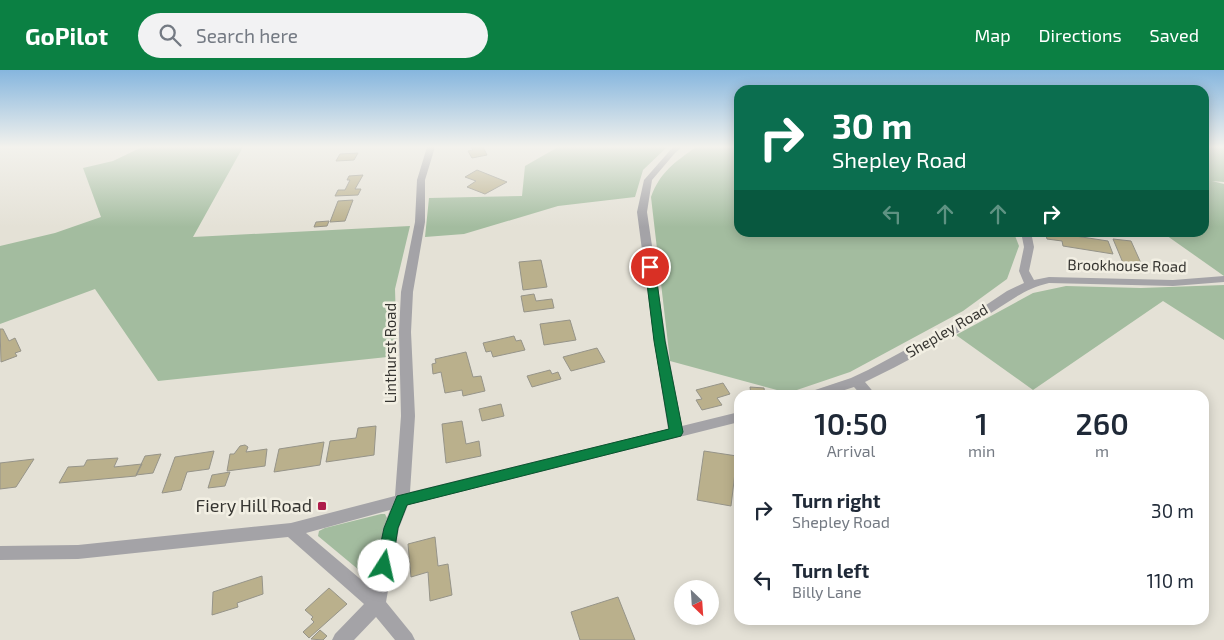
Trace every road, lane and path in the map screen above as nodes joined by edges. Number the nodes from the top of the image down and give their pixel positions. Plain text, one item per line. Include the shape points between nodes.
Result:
1 (423, 174) edge
2 (653, 174) edge
3 (1027, 237) edge
4 (1224, 280) edge
5 (1030, 283) junction
6 (856, 381) junction
7 (836, 390) edge
8 (864, 390) edge
9 (734, 418) edge
10 (676, 432) junction
11 (402, 500) junction
12 (291, 530) junction
13 (0, 553) edge
14 (377, 604) junction
15 (341, 640) edge
16 (406, 640) edge

1 - 11 street, Linthurst Road via 420,222 407,292 408,416
2 - 10 street via 648,180 642,212
3 - 5 street via 1029,248 1024,271
4 - 5 street, Brookhouse Road via 1173,283 1049,280
5 - 6 street, Shepley Road via 979,315
6 - 7 street, Shepley Road
6 - 8 street
9 - 10 street
10 - 11 street
11 - 12 street
11 - 14 street, Linthurst Road via 391,528
12 - 13 street via 78,552
12 - 14 street
14 - 15 street
14 - 16 street

